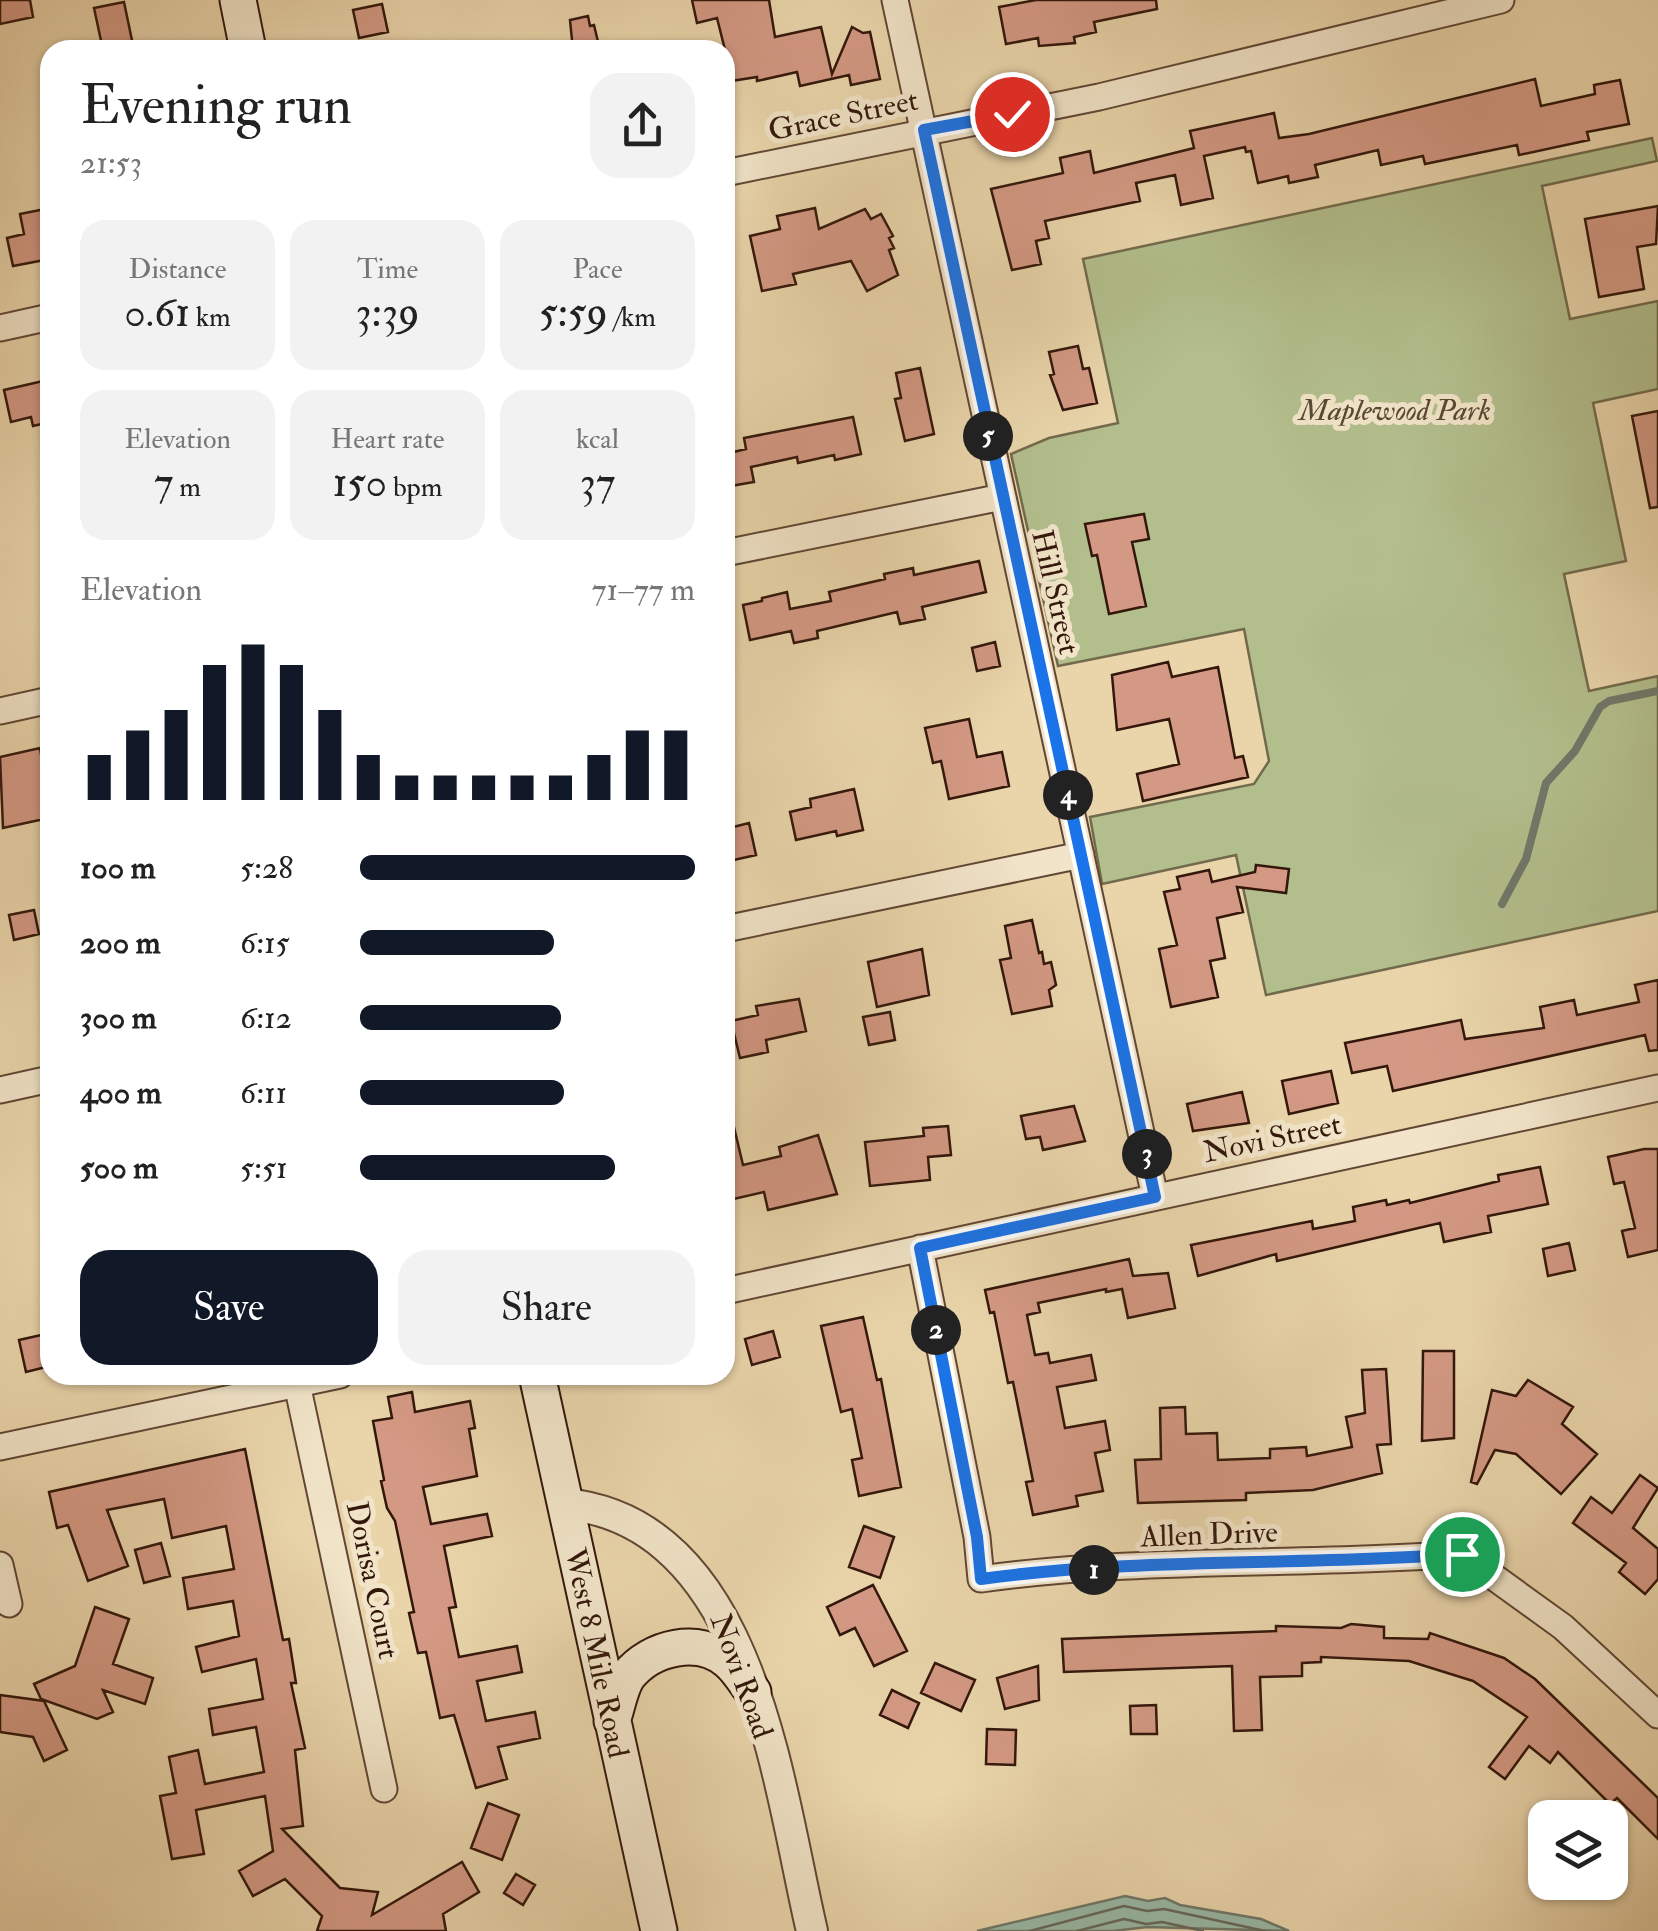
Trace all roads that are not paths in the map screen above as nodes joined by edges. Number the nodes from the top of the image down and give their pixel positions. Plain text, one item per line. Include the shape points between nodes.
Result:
1 (238, 0) edge
2 (895, 0) edge
3 (1501, 0) edge
4 (246, 40) edge
5 (924, 130) junction
6 (735, 171) edge
7 (40, 319) edge
8 (0, 328) edge
9 (1002, 497) junction
10 (735, 550) edge
11 (40, 702) edge
12 (0, 711) edge
13 (1081, 856) junction
14 (735, 927) edge
15 (40, 1081) edge
16 (1658, 1088) edge
17 (0, 1090) edge
18 (1155, 1197) junction
19 (920, 1248) junction
20 (735, 1289) edge
21 (293, 1385) edge
22 (298, 1385) edge
23 (539, 1385) edge
24 (0, 1447) edge
25 (565, 1504) junction
26 (0, 1564) edge
27 (9, 1604) dead end
28 (753, 1692) junction
29 (1658, 1715) edge
30 (612, 1722) junction
31 (384, 1789) dead end
32 (660, 1931) edge
33 (812, 1931) edge

1 - 4 main road
2 - 5 street, Hill Street
3 - 5 street, Grace Street via 1099,97
5 - 6 street, Grace Street
5 - 9 street, Hill Street
7 - 8 street
9 - 10 street
9 - 13 street, Hill Street
11 - 12 street
13 - 14 street
13 - 18 street, Hill Street
15 - 17 street
16 - 18 street, Novi Street
18 - 19 street, Novi Street
19 - 20 street, Novi Street
19 - 29 street, Allen Drive via 981,1579 1462,1554 1563,1627
21 - 24 street
22 - 31 street, Dorisa Court
23 - 25 main road, West 8 Mile Road
25 - 28 street, Novi Road via 622,1518 675,1556 716,1603
25 - 30 main road, West 8 Mile Road
26 - 27 street
28 - 30 main road via 728,1661 704,1646 675,1648 648,1658 626,1678
28 - 33 street, Novi Road
30 - 32 main road, West 8 Mile Road

